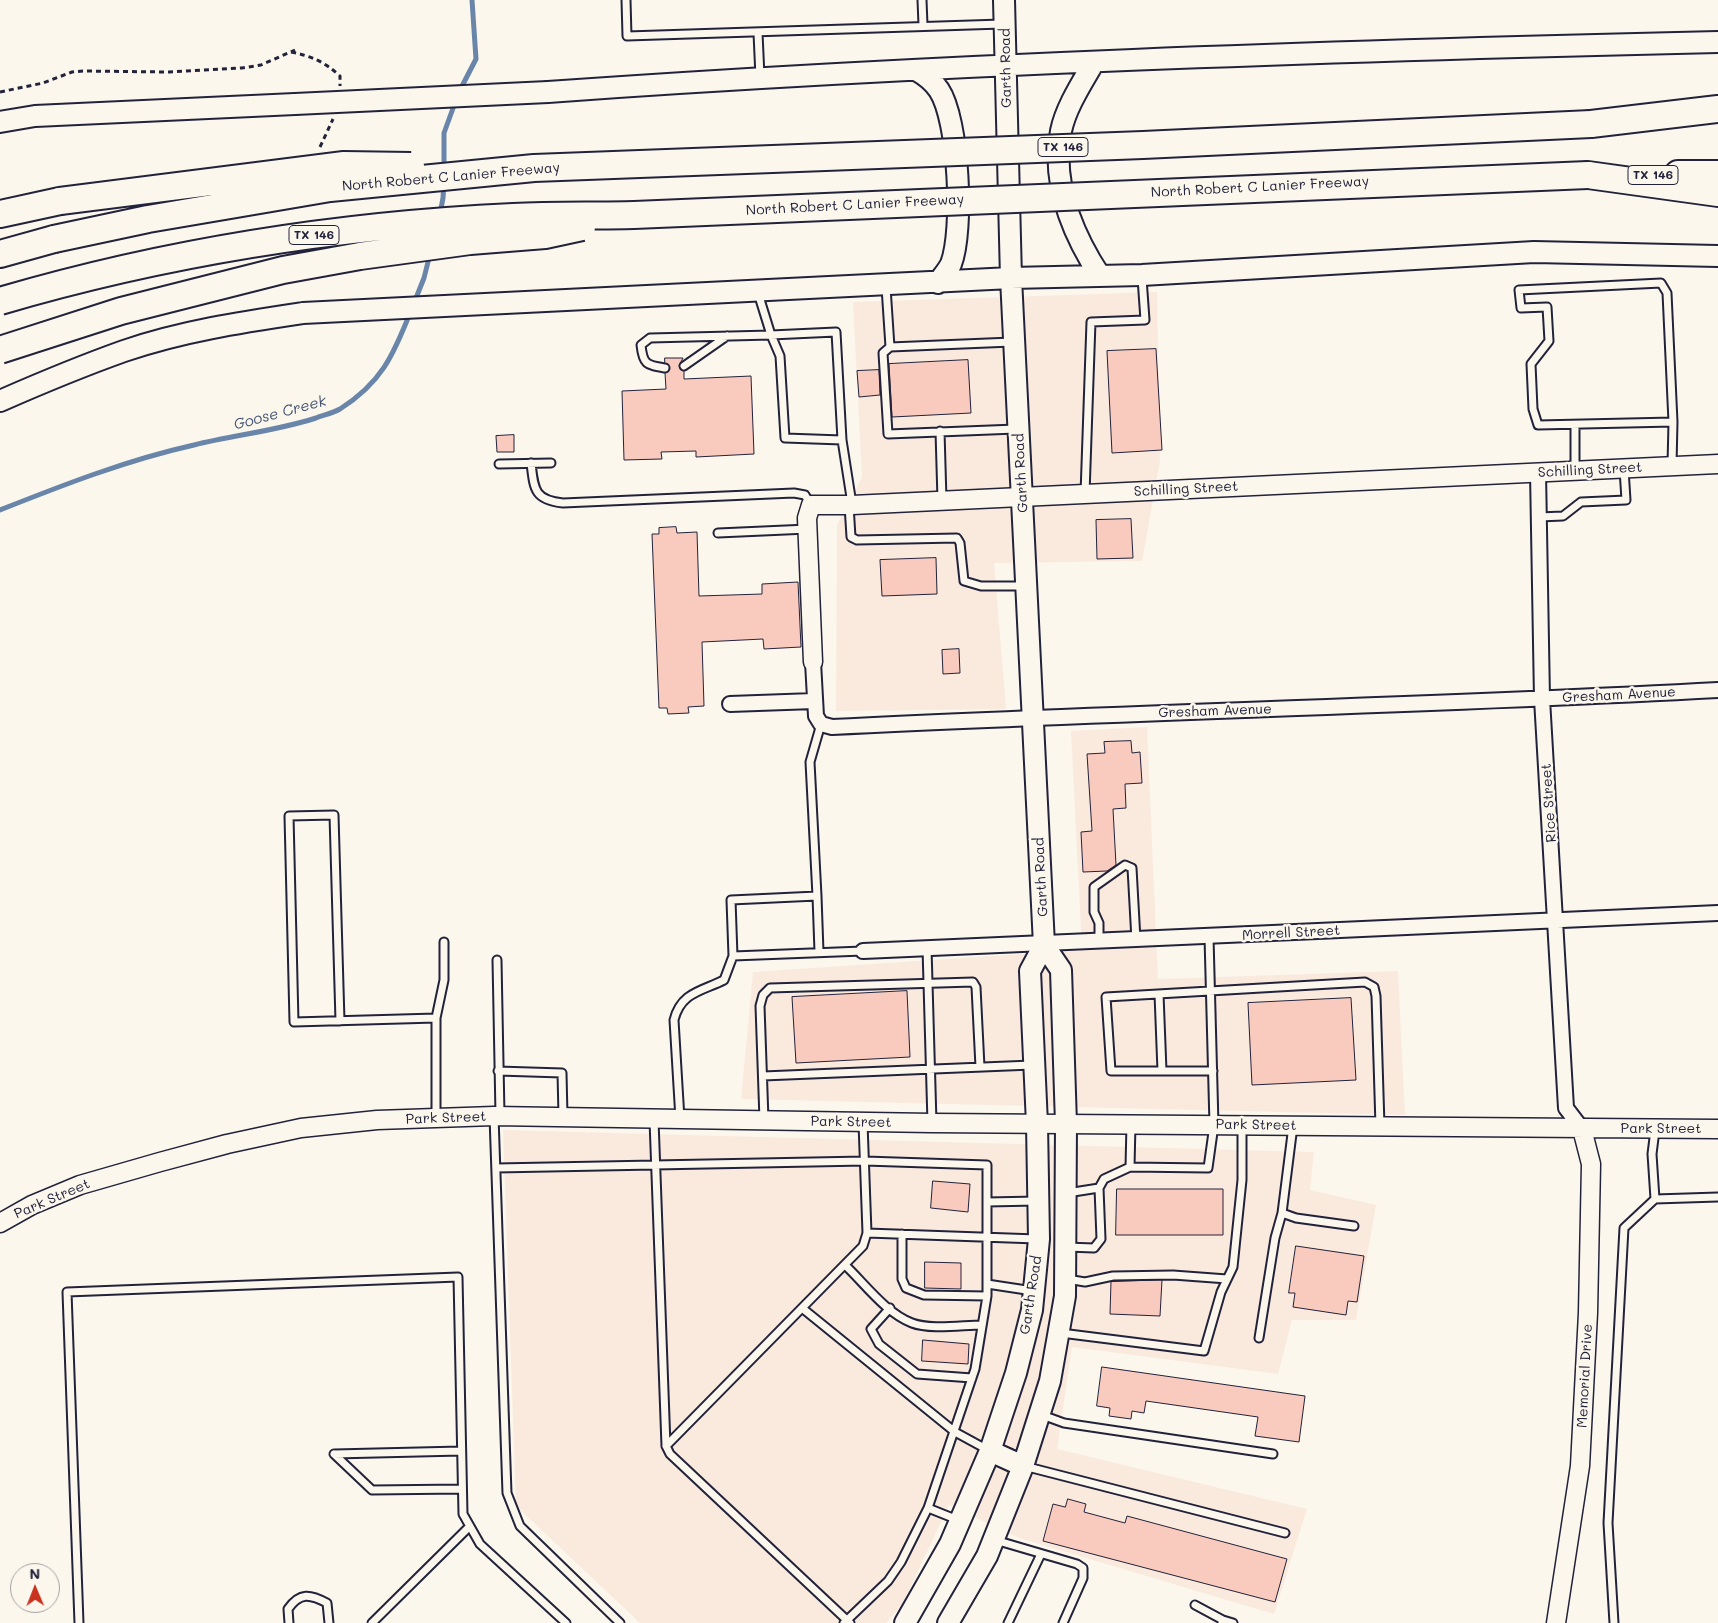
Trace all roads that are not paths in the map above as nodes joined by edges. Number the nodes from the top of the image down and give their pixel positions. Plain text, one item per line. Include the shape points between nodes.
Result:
1 (626, 0) edge
2 (922, 0) edge
3 (1004, 0) edge
4 (1005, 24) junction
5 (923, 25) junction
6 (758, 33) junction
7 (1718, 42) edge
8 (1094, 62) junction
9 (1006, 65) junction
10 (916, 70) junction
11 (760, 77) junction
12 (1718, 110) edge
13 (0, 122) edge
14 (1591, 124) junction
15 (1718, 124) edge
16 (534, 168) junction
17 (1718, 174) edge
18 (1588, 175) junction
19 (1718, 194) edge
20 (0, 214) edge
21 (634, 215) junction
22 (0, 254) edge
23 (1718, 256) edge
24 (1142, 274) junction
25 (1100, 276) junction
26 (1011, 278) junction
27 (938, 283) junction
28 (886, 286) junction
29 (757, 290) junction
30 (0, 300) edge
31 (771, 335) junction
32 (728, 336) junction
33 (1015, 342) junction
34 (890, 347) junction
35 (0, 350) edge
36 (684, 366) dead end
37 (665, 368) dead end
38 (0, 401) edge
39 (1673, 422) junction
40 (1575, 425) junction
41 (1019, 429) junction
42 (940, 431) junction
43 (842, 440) junction
44 (530, 463) junction
45 (551, 463) dead end
46 (499, 464) dead end
47 (1718, 464) edge
48 (1672, 466) junction
49 (1624, 468) junction
50 (1575, 470) junction
51 (1538, 472) junction
52 (1085, 494) junction
53 (1022, 497) junction
54 (942, 500) junction
55 (811, 505) junction
56 (850, 505) junction
57 (1539, 516) junction
58 (808, 529) junction
59 (718, 532) dead end
60 (1027, 586) junction
61 (812, 662) joint
62 (1718, 690) edge
63 (1542, 699) junction
64 (814, 701) junction
65 (730, 704) dead end
66 (1033, 717) junction
67 (821, 724) junction
68 (817, 896) junction
69 (1718, 913) edge
70 (1556, 919) junction
71 (1209, 937) junction
72 (1136, 940) junction
73 (444, 942) dead end
74 (1099, 942) junction
75 (1044, 945) junction
76 (926, 948) junction
77 (863, 951) joint
78 (819, 952) junction
79 (733, 956) junction
80 (497, 960) dead end
81 (928, 982) junction
82 (1210, 991) junction
83 (1159, 994) junction
84 (436, 1018) junction
85 (340, 1021) junction
86 (1035, 1064) junction
87 (980, 1067) junction
88 (931, 1069) junction
89 (498, 1071) junction
90 (1162, 1071) junction
91 (1213, 1071) junction
92 (763, 1076) junction
93 (497, 1116) junction
94 (563, 1117) junction
95 (436, 1118) junction
96 (654, 1119) junction
97 (680, 1120) junction
98 (764, 1121) junction
99 (863, 1122) junction
100 (932, 1123) junction
101 (1037, 1124) junction
102 (1066, 1124) junction
103 (1131, 1124) junction
104 (1214, 1125) junction
105 (1242, 1125) junction
106 (1293, 1126) junction
107 (1380, 1126) junction
108 (1582, 1128) junction
109 (1718, 1129) edge
110 (1655, 1130) junction
111 (865, 1161) junction
112 (656, 1164) junction
113 (1130, 1166) junction
114 (496, 1168) junction
115 (1099, 1188) junction
116 (1066, 1193) junction
117 (1718, 1197) edge
118 (1655, 1199) junction
119 (1038, 1201) junction
120 (987, 1202) junction
121 (1282, 1213) junction
122 (0, 1223) edge
123 (1354, 1226) dead end
124 (867, 1233) junction
125 (902, 1234) junction
126 (988, 1238) junction
127 (1039, 1239) junction
128 (1066, 1246) junction
129 (845, 1265) junction
130 (1066, 1279) junction
131 (1227, 1279) junction
132 (987, 1284) junction
133 (1034, 1291) junction
134 (987, 1296) junction
135 (802, 1308) junction
136 (890, 1308) junction
137 (982, 1325) junction
138 (1058, 1332) junction
139 (1259, 1338) dead end
140 (972, 1378) junction
141 (1039, 1414) junction
142 (955, 1432) junction
143 (666, 1446) junction
144 (461, 1451) junction
145 (990, 1451) junction
146 (1273, 1454) dead end
147 (1023, 1466) junction
148 (462, 1489) junction
149 (928, 1508) junction
150 (960, 1521) junction
151 (469, 1527) junction
152 (1285, 1533) dead end
153 (993, 1540) junction
154 (1042, 1554) junction
155 (1195, 1605) dead end
156 (847, 1622) edge
157 (1223, 1622) edge
158 (79, 1623) edge
159 (289, 1623) edge
160 (329, 1623) edge
161 (372, 1623) edge
162 (566, 1623) edge
163 (620, 1623) edge
164 (905, 1623) edge
165 (948, 1623) edge
166 (1008, 1623) edge
167 (1063, 1623) edge
168 (1233, 1623) edge
169 (1556, 1623) edge
170 (1614, 1623) edge

1 - 6 lane via 627,36
2 - 5 lane
3 - 4 main road, Garth Road
4 - 5 lane
4 - 9 main road, Garth Road
5 - 6 lane
6 - 11 lane
7 - 8 main road via 1313,52
8 - 9 main road
8 - 25 main road via 1061,131 1059,158 1061,190 1070,219 1082,248
9 - 10 main road
9 - 26 main road, Garth Road
10 - 11 main road
10 - 27 main road via 929,78 940,91 954,137 958,191 956,233 951,264
11 - 13 main road, bridge via 548,92 35,116
12 - 14 highway
14 - 15 highway, North Robert C Lanier Freeway / TX 146
14 - 16 highway, North Robert C Lanier Freeway / TX 146, bridge
16 - 20 highway, bridge via 344,165 60,201
16 - 22 highway, North Robert C Lanier Freeway / TX 146, bridge via 330,188 148,219
17 - 18 highway, North Robert C Lanier Freeway / TX 146
18 - 19 highway
18 - 21 highway, North Robert C Lanier Freeway / TX 146, bridge
21 - 30 highway, North Robert C Lanier Freeway / TX 146, bridge via 514,217 382,226 288,238 125,268
21 - 35 highway, bridge via 545,235 470,240 283,270 121,311
23 - 24 main road via 1534,252
24 - 25 main road
24 - 52 lane via 1146,320 1090,322
25 - 26 main road
26 - 27 main road
26 - 33 main road, Garth Road
27 - 28 main road
28 - 29 main road
28 - 34 lane
29 - 31 lane
29 - 38 main road via 364,309 244,321 125,351
31 - 32 lane
31 - 43 lane via 780,356 785,438
31 - 43 lane via 836,332
32 - 36 lane
32 - 37 lane via 650,338 641,345 644,360 648,365
33 - 34 lane
33 - 41 main road, Garth Road
34 - 42 lane via 883,354 888,434
39 - 40 lane
39 - 40 lane via 1667,293 1661,283 1519,290 1521,308 1547,307 1549,341 1531,364 1533,409 1538,424
39 - 48 lane
40 - 50 lane
41 - 42 lane
41 - 53 main road, Garth Road
42 - 54 lane
43 - 56 lane
44 - 45 lane
44 - 46 lane
44 - 55 lane via 535,489 547,501 563,503 794,493 805,495
47 - 48 street, Schilling Street
48 - 49 street, Schilling Street
49 - 50 street, Schilling Street
49 - 57 lane via 1626,500 1581,502 1563,516
50 - 51 street, Schilling Street
51 - 52 street, Schilling Street
51 - 57 street, Rice Street
52 - 53 street, Schilling Street
53 - 54 street, Schilling Street
53 - 60 main road, Garth Road
54 - 56 street, Schilling Street
55 - 56 street, Schilling Street
55 - 58 street
56 - 60 lane via 850,531 857,540 957,538 964,581 980,586
57 - 63 street, Rice Street
58 - 59 lane
58 - 61 street
60 - 66 main road, Garth Road
61 - 64 street
62 - 63 street, Gresham Avenue
63 - 66 street, Gresham Avenue
63 - 70 street, Rice Street
64 - 65 street
64 - 67 street
66 - 67 street, Gresham Avenue via 832,727
66 - 75 main road, Garth Road
67 - 68 lane via 810,762
68 - 78 lane
68 - 79 lane via 731,900
69 - 70 street, Morrell Street
70 - 71 street, Morrell Street
70 - 108 street, Rice Street via 1566,1108
71 - 72 street, Morrell Street
71 - 82 lane
72 - 74 street, Morrell Street
72 - 74 lane via 1132,868 1125,865 1094,887
73 - 84 lane via 444,980
74 - 75 street, Morrell Street
75 - 76 street, Morrell Street
75 - 86 main road, Garth Road via 1030,971
75 - 102 main road, Garth Road via 1062,970
76 - 77 street, Morrell Street
76 - 81 lane
77 - 78 lane
78 - 79 lane
79 - 97 lane via 724,980 684,999 677,1007 674,1020
80 - 89 lane
81 - 87 lane via 973,982 976,987
81 - 88 lane
81 - 92 lane via 770,988 763,994 760,1006
82 - 83 lane
82 - 91 lane
82 - 107 lane via 1365,982 1374,988
83 - 90 lane
83 - 90 lane via 1106,997 1111,1071
84 - 85 lane
84 - 95 lane
85 - 85 lane via 294,1022 289,816 334,815
86 - 87 lane
86 - 101 main road, Garth Road
87 - 88 lane
88 - 92 lane
88 - 100 lane
89 - 93 lane
89 - 94 lane via 562,1073
90 - 91 lane
91 - 104 lane
92 - 98 lane
93 - 94 street, Park Street
93 - 95 street, Park Street
93 - 114 lane
94 - 96 street, Park Street
95 - 122 street, Park Street via 301,1128 227,1144 80,1185
96 - 97 street, Park Street
96 - 112 lane
97 - 98 street, Park Street
98 - 99 street, Park Street
99 - 100 street, Park Street
99 - 111 lane
100 - 101 street, Park Street
101 - 102 street, Park Street
101 - 119 main road, Garth Road
102 - 103 street, Park Street
102 - 116 main road, Garth Road
103 - 104 street, Park Street
103 - 113 lane
104 - 105 street, Park Street
104 - 113 lane via 1208,1168
105 - 106 street, Park Street
105 - 131 lane via 1242,1180 1233,1267
106 - 107 street, Park Street
106 - 121 lane
107 - 108 street, Park Street
108 - 110 street, Park Street
108 - 169 street, Memorial Drive via 1591,1164 1580,1466
109 - 110 street, Park Street
110 - 118 lane via 1652,1154
111 - 112 lane
111 - 120 lane via 986,1165
111 - 124 lane
112 - 114 lane
112 - 143 lane
113 - 115 lane via 1104,1179
114 - 163 lane via 507,1493 520,1526
115 - 116 lane
115 - 128 lane via 1101,1239 1094,1248
116 - 128 main road, Garth Road
117 - 118 lane
118 - 170 lane via 1624,1228 1608,1523
119 - 120 lane
119 - 127 main road, Garth Road
120 - 126 lane
121 - 123 lane
121 - 139 lane
124 - 125 lane
124 - 129 lane via 863,1246
125 - 126 lane
125 - 134 lane via 902,1279 906,1288 924,1295
126 - 127 lane
126 - 132 lane
127 - 133 main road, Garth Road
128 - 130 main road, Garth Road
129 - 135 lane
129 - 136 lane
130 - 131 lane via 1085,1282 1112,1276 1173,1275
130 - 138 main road, Garth Road
131 - 138 lane via 1204,1352
132 - 133 lane
132 - 134 lane
133 - 145 main road, Garth Road via 1016,1373
134 - 137 lane
135 - 142 lane
135 - 143 lane
136 - 137 lane via 913,1324
136 - 140 lane via 871,1329 879,1344 917,1374
137 - 140 lane
138 - 141 main road, Garth Road via 1050,1381
140 - 142 lane
141 - 146 lane via 1064,1423
141 - 147 main road, Garth Road
142 - 145 lane
142 - 149 lane
143 - 156 lane via 670,1454
144 - 148 lane
144 - 148 lane via 334,1454 372,1490
144 - 158 lane via 458,1278 66,1292
145 - 147 main road
145 - 150 main road, Garth Road
147 - 152 lane
147 - 153 main road, Garth Road
148 - 151 lane via 463,1514
149 - 150 lane
149 - 156 lane via 902,1562
150 - 164 main road, Garth Road
151 - 161 lane
151 - 162 lane via 480,1544
153 - 154 lane
153 - 165 main road, Garth Road
154 - 166 lane
154 - 167 lane via 1083,1568 1083,1578
155 - 157 lane
157 - 168 lane
159 - 160 lane via 288,1609 295,1599 305,1595 327,1603

